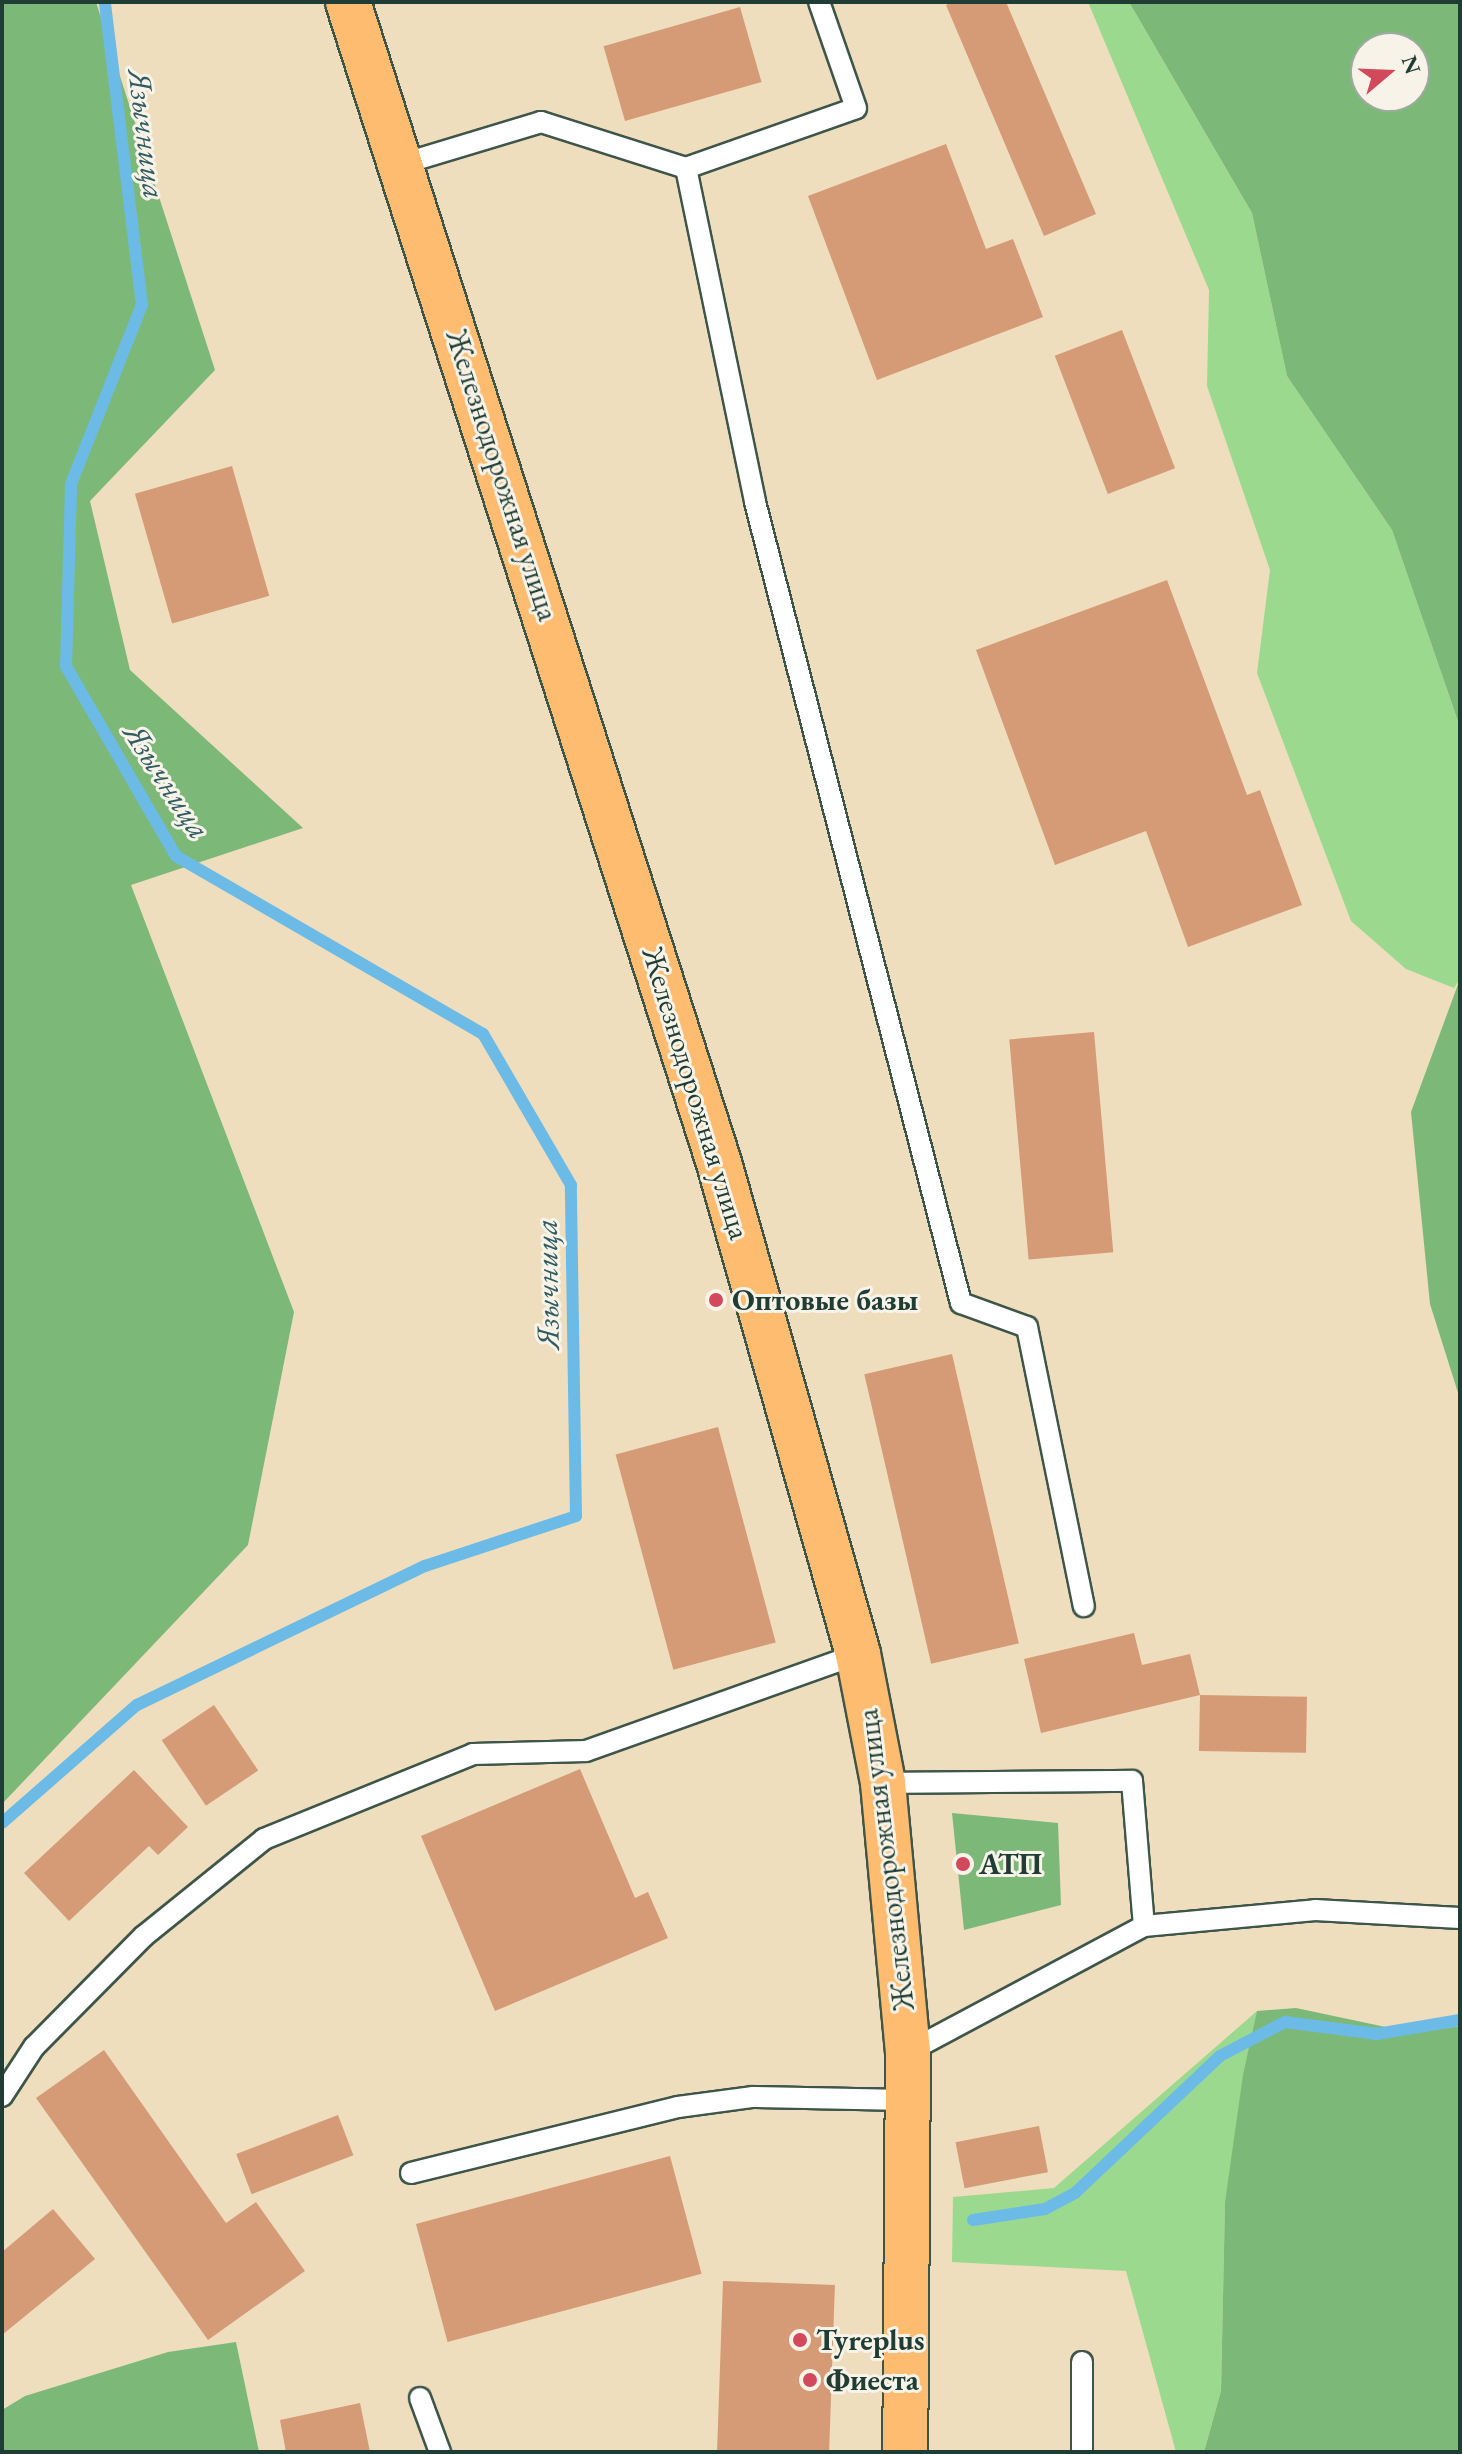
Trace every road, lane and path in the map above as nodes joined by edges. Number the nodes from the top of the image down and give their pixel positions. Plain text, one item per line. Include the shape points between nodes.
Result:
1 (348, 2) edge
2 (819, 2) edge
3 (402, 164) junction
4 (686, 168) junction
5 (1084, 1606) dead end
6 (858, 1654) junction
7 (883, 1783) junction
8 (1460, 1918) edge
9 (1144, 1926) junction
10 (908, 2052) junction
11 (2, 2096) edge
12 (908, 2100) junction
13 (411, 2173) dead end
14 (1082, 2362) dead end
15 (420, 2398) dead end
16 (440, 2452) edge
17 (905, 2452) edge
18 (1082, 2452) edge

1 - 3 highway, Железнодорожная улица
2 - 4 lane via 856,108
3 - 4 lane via 541,122
3 - 6 highway, Железнодорожная улица via 719,1163
4 - 5 lane via 755,502 961,1303 1027,1327
6 - 7 highway, Железнодорожная улица
6 - 11 lane via 586,1751 473,1754 264,1839 144,1936 34,2047
7 - 9 lane via 1132,1781
7 - 10 highway, Железнодорожная улица
8 - 9 lane via 1315,1910
9 - 10 lane
10 - 12 highway, Железнодорожная улица
12 - 13 lane via 753,2097 678,2107
12 - 17 highway, Железнодорожная улица
14 - 18 lane
15 - 16 lane

